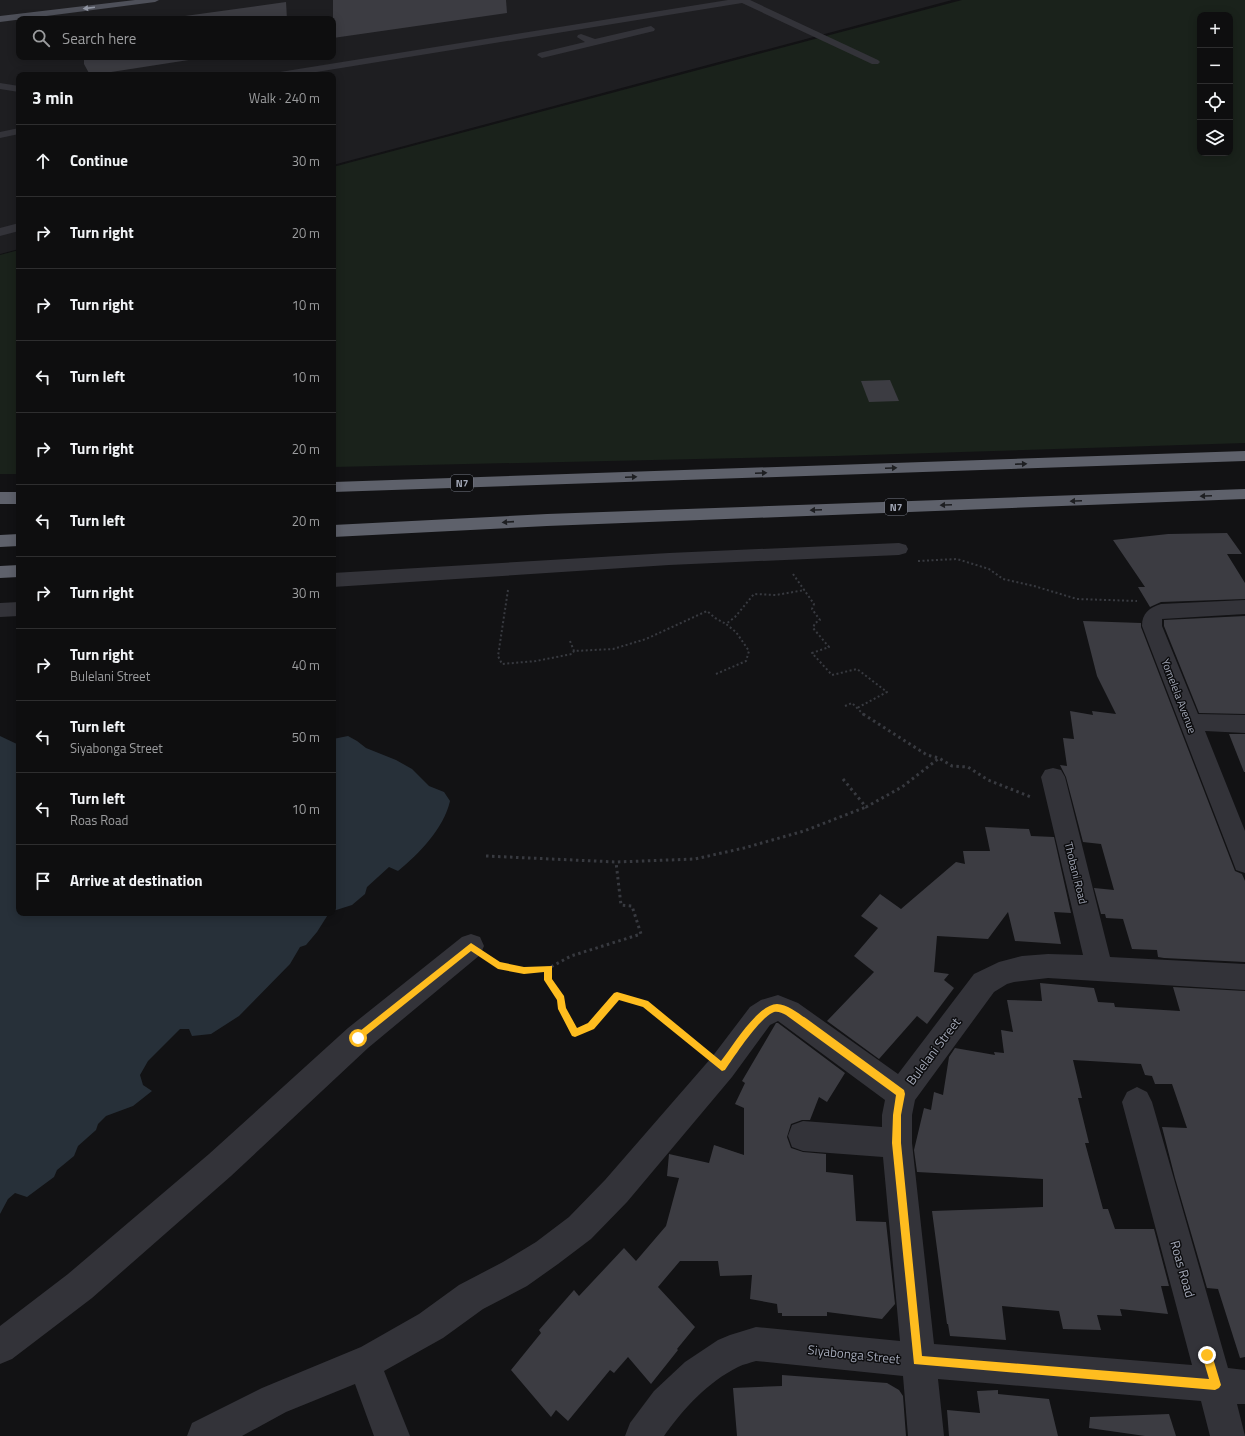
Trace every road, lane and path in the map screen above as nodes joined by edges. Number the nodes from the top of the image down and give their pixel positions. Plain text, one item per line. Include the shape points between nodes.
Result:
1 (155, 0) edge
2 (739, 0) edge
3 (24, 16) edge
4 (16, 17) edge
5 (0, 19) edge
6 (660, 26) dead end
7 (562, 36) junction
8 (594, 42) junction
9 (578, 46) junction
10 (542, 55) dead end
11 (875, 62) dead end
12 (299, 72) edge
13 (0, 86) edge
14 (15, 89) edge
15 (16, 132) edge
16 (0, 135) edge
17 (16, 228) edge
18 (0, 232) edge
19 (1245, 456) edge
20 (336, 476) edge
21 (592, 479) junction
22 (16, 485) edge
23 (0, 486) edge
24 (336, 487) edge
25 (1245, 494) edge
26 (0, 498) edge
27 (16, 498) edge
28 (392, 530) junction
29 (336, 531) edge
30 (336, 537) edge
31 (16, 540) edge
32 (0, 541) edge
33 (899, 549) joint
34 (776, 555) junction
35 (509, 569) junction
36 (16, 570) edge
37 (0, 572) edge
38 (336, 580) edge
39 (805, 590) junction
40 (1245, 607) edge
41 (16, 609) edge
42 (0, 610) edge
43 (1155, 614) junction
44 (726, 624) junction
45 (570, 641) dead end
46 (574, 651) junction
47 (716, 674) dead end
48 (845, 706) dead end
49 (857, 708) junction
50 (1189, 722) junction
51 (1245, 724) edge
52 (939, 758) junction
53 (1053, 777) dead end
54 (843, 780) dead end
55 (866, 807) junction
56 (1061, 812) junction
57 (486, 856) dead end
58 (616, 862) junction
59 (1245, 862) edge
60 (471, 946) joint
61 (549, 968) junction
62 (1100, 969) junction
63 (1245, 977) edge
64 (722, 1067) junction
65 (901, 1094) junction
66 (1137, 1102) dead end
67 (803, 1136) dead end
68 (897, 1143) junction
69 (0, 1347) edge
70 (918, 1360) junction
71 (364, 1363) junction
72 (1230, 1386) edge
73 (205, 1436) edge
74 (392, 1436) edge
75 (643, 1436) edge
76 (926, 1436) edge
77 (1228, 1436) edge

1 -> 3 main road
2 - 7 street
2 - 11 street
4 -> 5 main road
6 - 8 street
7 - 8 street
7 - 9 street
7 - 12 street via 546,32
8 - 9 street
9 - 10 street
13 - 14 street
15 - 16 street
17 - 18 street
21 -> 19 highway, N7
20 - 21 highway via 567,469
21 - 24 highway, N7
22 - 23 highway
25 -> 28 highway, N7 via 547,520
26 - 27 highway
28 - 29 highway, N7
28 - 30 highway
31 - 32 highway
33 - 34 street
33 - 43 path via 916,561 957,559 989,569 1003,579 1077,599 1140,601
34 - 35 street
34 - 39 path
35 - 38 street
35 - 46 path via 509,586 498,656 502,664 536,661 572,654
36 - 37 highway
39 - 44 path via 776,595 754,594
39 - 49 path via 814,604 812,609 820,620 813,628 829,648 812,654 832,675 857,669 887,692
40 - 43 street via 1170,610
41 - 42 street
43 - 50 street, Yomelela Avenue via 1152,626
44 - 46 path via 707,611 646,639 613,649
44 - 47 path via 736,632 749,651 746,661
45 - 46 path
48 - 49 path via 852,703
49 - 52 path via 880,726 927,755
50 - 51 street
50 - 59 street, Yomelela Avenue
52 - 55 path via 902,787
52 - 56 path via 952,766 968,767 988,780
53 - 56 street, Thobani Road
54 - 55 path
55 - 58 path via 804,831 737,850 695,859
56 - 62 street, Thobani Road
57 - 58 path
58 - 61 path via 621,905 632,906 641,934 571,956
60 - 61 path via 498,965 524,970
60 - 69 street via 358,1038 220,1165 80,1286
61 - 64 path via 548,980 561,998 562,1009 575,1033 591,1026 617,996 646,1003
62 - 63 street, Bulelani Street
62 - 65 street, Bulelani Street via 1025,967 995,975 984,983
64 - 65 street via 760,1016 778,1008 804,1022
64 - 71 street via 616,1191 580,1228 515,1274 472,1297 431,1326
65 - 68 street, Bulelani Street via 897,1115
66 - 72 street, Roas Road
67 - 68 street
68 - 70 street, Bulelani Street
70 - 72 street, Siyabonga Street
70 - 75 street, Siyabonga Street via 756,1344 730,1352 697,1374 666,1403
70 - 76 street, Bulelani Street
71 - 73 street via 274,1400
71 - 74 street
72 - 77 street, Roas Road

